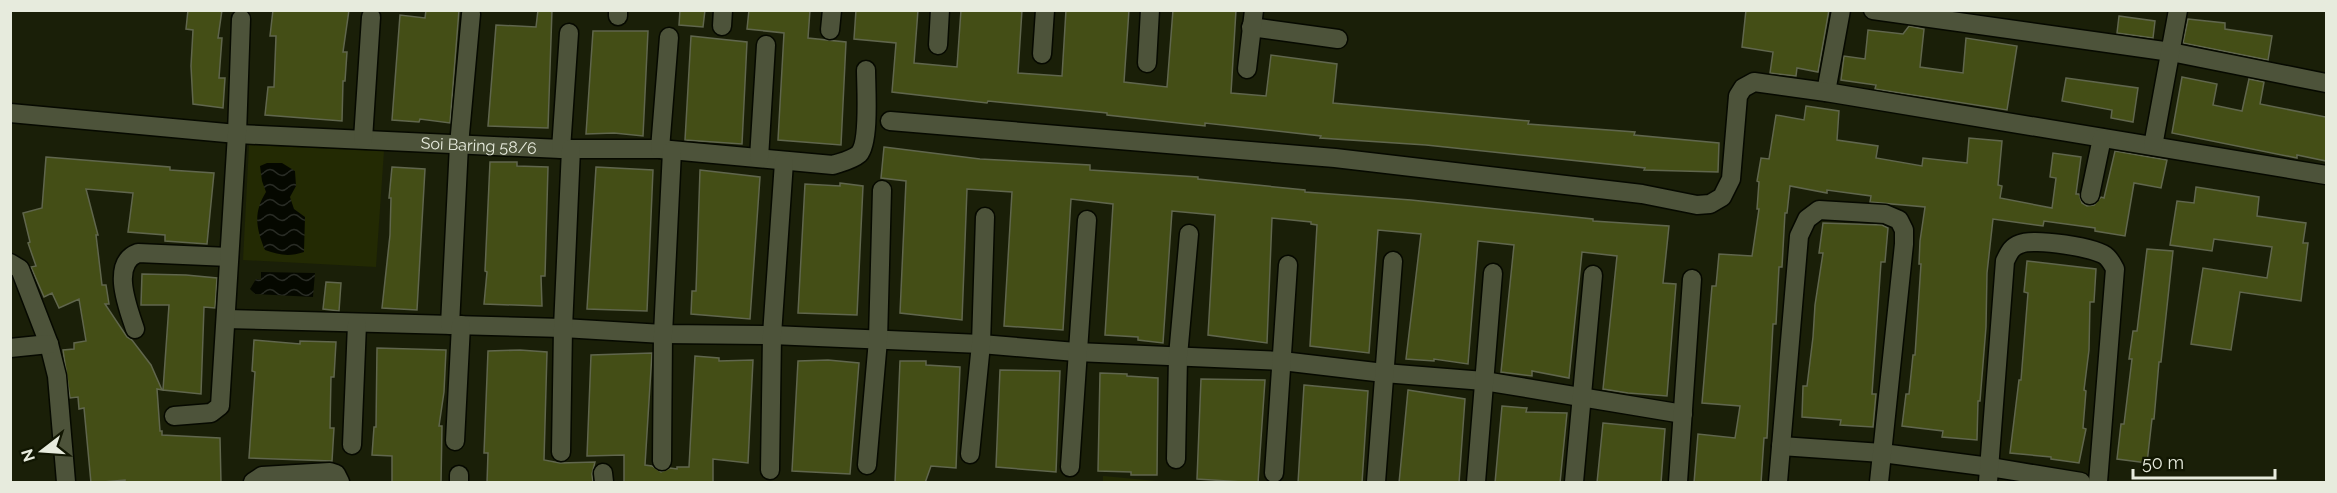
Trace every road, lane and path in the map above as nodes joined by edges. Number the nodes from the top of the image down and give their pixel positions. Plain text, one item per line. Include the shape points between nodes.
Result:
1 (832, 10) edge
2 (940, 10) edge
3 (1045, 10) edge
4 (1150, 10) edge
5 (1841, 10) edge
6 (1873, 10) edge
7 (2178, 10) edge
8 (471, 14) dead end
9 (371, 17) dead end
10 (241, 19) dead end
11 (1253, 19) edge
12 (830, 30) dead end
13 (569, 33) dead end
14 (669, 37) dead end
15 (1338, 39) dead end
16 (766, 45) dead end
17 (938, 45) dead end
18 (2171, 51) junction
19 (1042, 54) dead end
20 (1147, 63) dead end
21 (1247, 69) dead end
22 (866, 70) dead end
23 (2326, 83) edge
24 (1826, 92) junction
25 (10, 113) edge
26 (890, 122) dead end
27 (237, 134) junction
28 (2102, 138) junction
29 (363, 139) junction
30 (459, 145) junction
31 (2153, 146) junction
32 (566, 149) junction
33 (666, 150) junction
34 (759, 158) junction
35 (784, 162) junction
36 (2326, 175) edge
37 (882, 189) dead end
38 (2090, 195) dead end
39 (985, 217) dead end
40 (1087, 220) dead end
41 (1189, 234) dead end
42 (228, 257) junction
43 (1393, 261) dead end
44 (10, 263) edge
45 (1288, 265) dead end
46 (1493, 273) dead end
47 (1593, 275) dead end
48 (1692, 279) dead end
49 (226, 320) junction
50 (357, 324) junction
51 (455, 325) junction
52 (135, 328) dead end
53 (563, 328) junction
54 (663, 334) junction
55 (772, 335) junction
56 (878, 340) junction
57 (49, 344) junction
58 (981, 344) junction
59 (10, 348) edge
60 (1076, 352) junction
61 (1178, 356) junction
62 (1282, 361) junction
63 (1384, 373) junction
64 (1485, 381) junction
65 (1582, 397) junction
66 (1683, 414) junction
67 (174, 416) dead end
68 (455, 441) dead end
69 (352, 445) dead end
70 (1781, 446) junction
71 (561, 452) dead end
72 (1882, 453) junction
73 (970, 454) dead end
74 (1176, 459) dead end
75 (662, 461) dead end
76 (867, 465) dead end
77 (1070, 467) dead end
78 (770, 470) dead end
79 (1274, 473) dead end
80 (1989, 475) edge
81 (66, 483) edge
82 (253, 483) edge
83 (340, 483) edge
84 (1376, 483) edge
85 (1476, 483) edge
86 (1574, 483) edge
87 (1677, 483) edge
88 (1778, 483) edge
89 (1879, 483) edge
90 (2081, 483) edge
91 (2098, 483) edge

1 - 12 street
2 - 17 street
3 - 19 street
4 - 20 street
5 - 24 street
6 - 18 street
7 - 18 street
8 - 30 street
9 - 29 street
10 - 27 street
11 - 15 street
11 - 21 street
13 - 32 street
14 - 33 street
16 - 34 street
18 - 23 street
18 - 31 street
22 - 35 street, Soi Baring 58/6 via 865,139 861,152 833,165
24 - 26 street via 1754,82 1743,88 1736,111 1731,179 1722,197 1710,204 1696,205 1642,194 1335,158
24 - 28 street
25 - 27 street, Soi Baring 58/6
27 - 29 street, Soi Baring 58/6
27 - 42 street
28 - 31 street
28 - 38 street
29 - 30 street, Soi Baring 58/6
30 - 32 street, Soi Baring 58/6
30 - 51 street
31 - 36 street
32 - 33 street, Soi Baring 58/6
32 - 53 street
33 - 34 street, Soi Baring 58/6
33 - 54 street
34 - 35 street, Soi Baring 58/6
35 - 55 street
37 - 56 street
39 - 58 street
40 - 60 street
41 - 61 street
42 - 49 street
42 - 52 street via 130,255 123,273 126,304
43 - 63 street
44 - 57 street via 20,269
45 - 62 street
46 - 64 street
47 - 65 street
48 - 66 street
49 - 50 street
49 - 67 street via 220,406 211,413
50 - 51 street
50 - 69 street
51 - 53 street
51 - 68 street
53 - 54 street
53 - 71 street
54 - 55 street
54 - 75 street
55 - 56 street
55 - 78 street
56 - 58 street
56 - 76 street
57 - 59 street
57 - 81 street via 57,376
58 - 60 street
58 - 73 street
60 - 61 street
60 - 77 street
61 - 62 street
61 - 74 street
62 - 63 street
62 - 79 street
63 - 64 street
63 - 84 street
64 - 65 street
64 - 85 street
65 - 66 street
65 - 86 street
66 - 87 street
70 - 72 street
70 - 72 street via 1799,236 1808,219 1819,210 1834,210 1885,214 1899,220 1904,230
70 - 88 street
72 - 80 street
72 - 89 street
80 - 90 street
80 - 91 street via 2005,261 2011,249 2032,241 2092,249 2107,256 2115,269
82 - 83 street via 262,476 330,472 336,474

